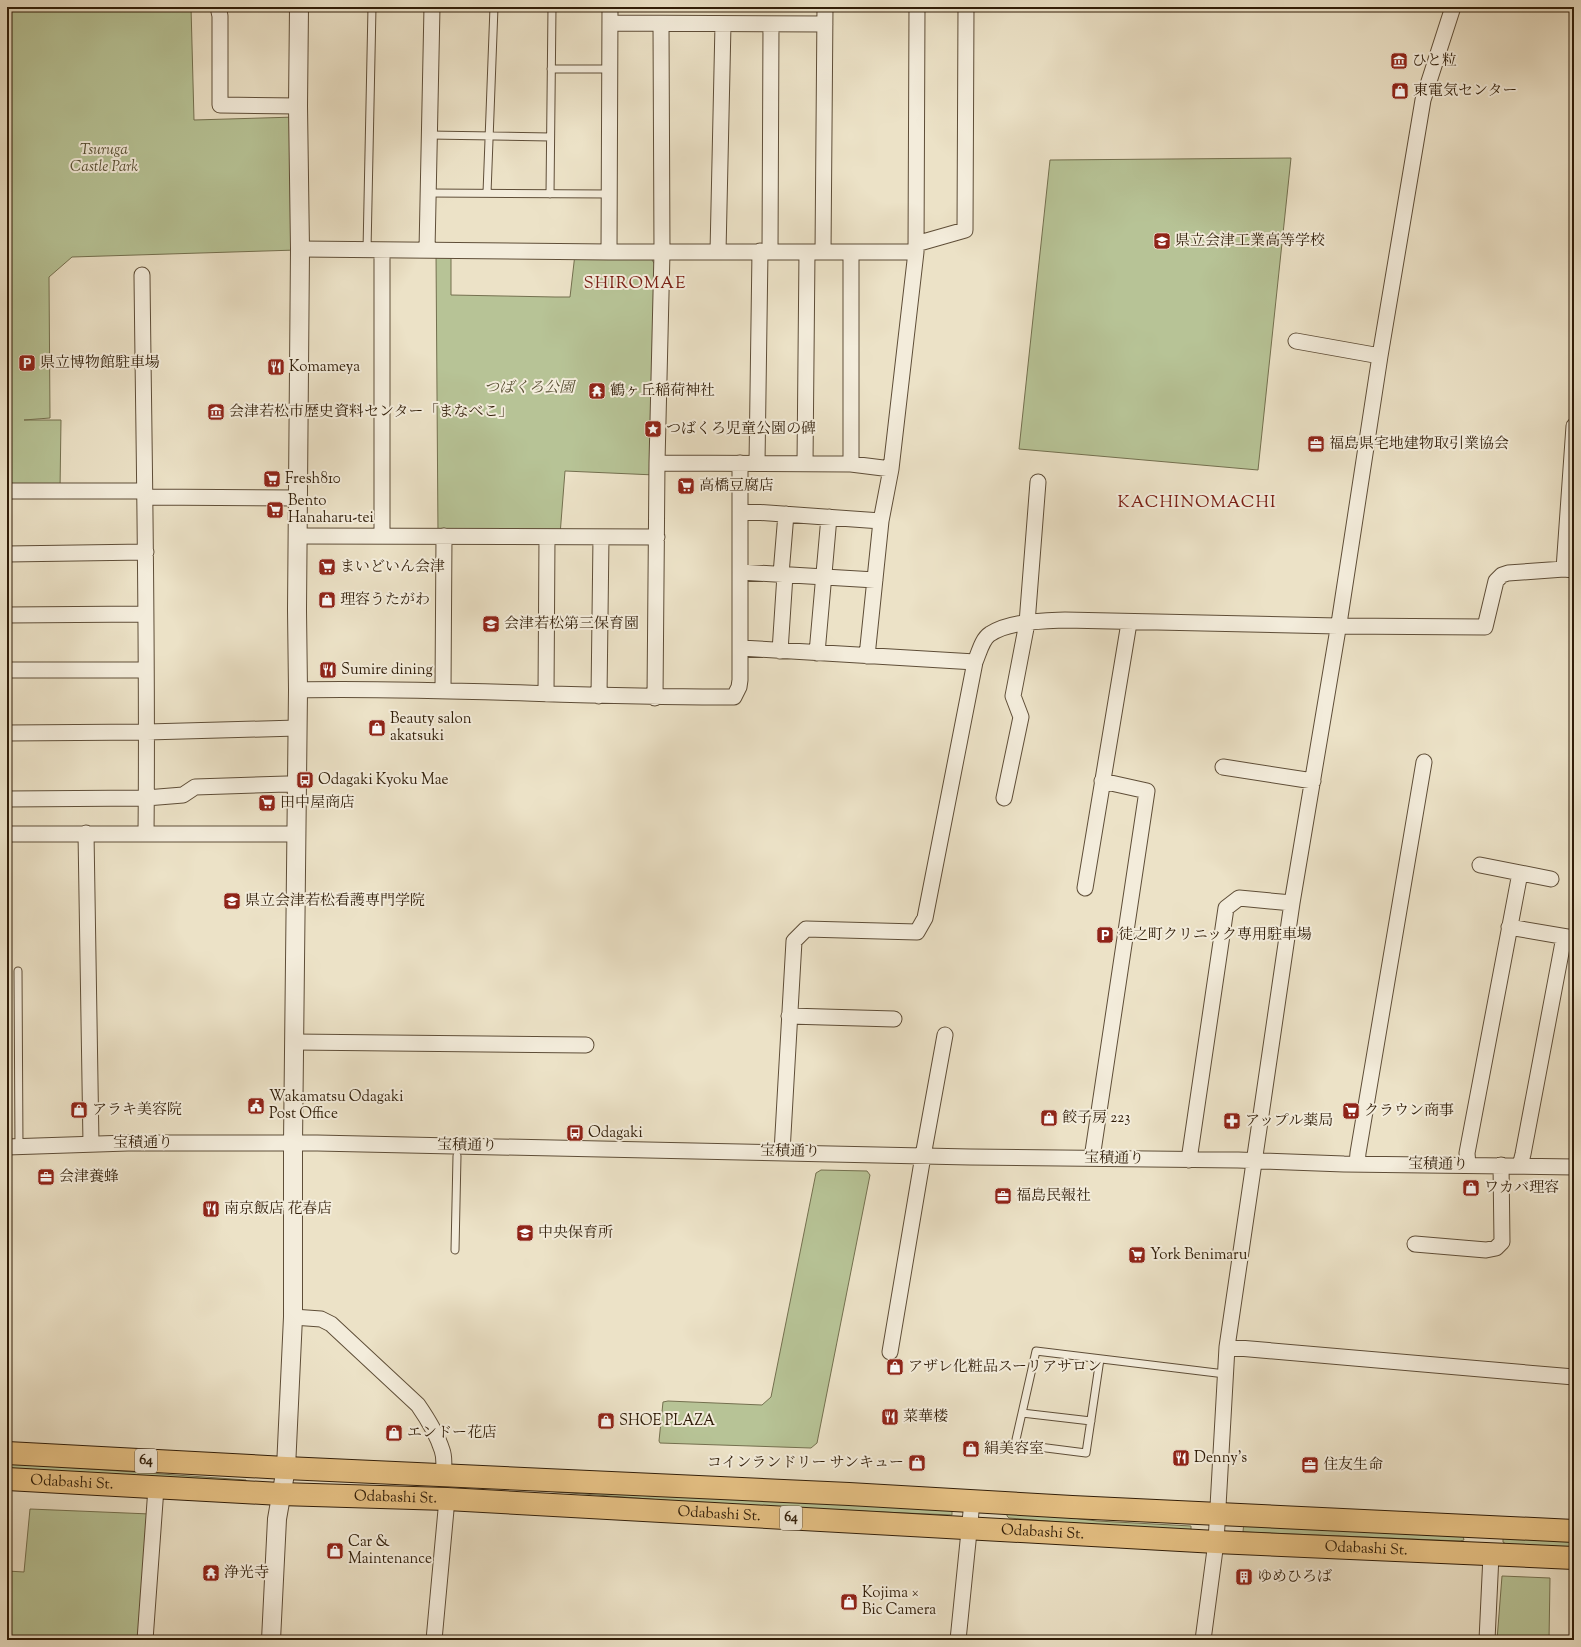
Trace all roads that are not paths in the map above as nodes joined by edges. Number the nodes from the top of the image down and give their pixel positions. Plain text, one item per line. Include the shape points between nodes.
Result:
1 (218, 7) edge
2 (299, 7) edge
3 (372, 7) edge
4 (432, 7) edge
5 (494, 7) edge
6 (552, 7) edge
7 (610, 7) edge
8 (825, 7) edge
9 (916, 7) edge
10 (966, 7) edge
11 (1453, 7) edge
12 (610, 23) junction
13 (662, 24) junction
14 (723, 24) junction
15 (771, 24) junction
16 (825, 24) junction
17 (551, 69) junction
18 (610, 69) junction
19 (298, 106) junction
20 (429, 136) junction
21 (490, 136) junction
22 (550, 137) junction
23 (428, 192) junction
24 (487, 193) junction
25 (550, 194) junction
26 (609, 194) junction
27 (916, 248) junction
28 (300, 249) junction
29 (367, 250) junction
30 (382, 250) junction
31 (427, 250) junction
32 (609, 252) junction
33 (662, 252) junction
34 (718, 252) junction
35 (765, 252) junction
36 (807, 252) junction
37 (823, 252) junction
38 (851, 252) junction
39 (142, 275) dead end
40 (1296, 341) dead end
41 (1380, 356) junction
42 (1574, 426) edge
43 (656, 463) junction
44 (740, 463) junction
45 (757, 463) junction
46 (805, 463) junction
47 (851, 464) junction
48 (891, 469) junction
49 (1038, 482) dead end
50 (7, 490) edge
51 (145, 494) junction
52 (298, 498) junction
53 (740, 511) junction
54 (786, 514) junction
55 (829, 517) junction
56 (881, 521) junction
57 (297, 536) junction
58 (382, 536) junction
59 (444, 536) junction
60 (547, 537) junction
61 (601, 537) junction
62 (657, 537) junction
63 (146, 552) junction
64 (7, 554) edge
65 (1569, 570) edge
66 (740, 572) junction
67 (783, 575) junction
68 (823, 577) junction
69 (875, 580) junction
70 (146, 614) junction
71 (7, 615) edge
72 (1027, 623) junction
73 (1129, 623) junction
74 (1338, 626) junction
75 (741, 648) junction
76 (780, 651) junction
77 (817, 653) junction
78 (867, 656) junction
79 (976, 662) junction
80 (7, 670) edge
81 (146, 670) junction
82 (443, 689) junction
83 (298, 690) junction
84 (546, 694) junction
85 (599, 696) junction
86 (655, 698) junction
87 (297, 728) junction
88 (147, 732) junction
89 (7, 733) edge
90 (1424, 762) dead end
91 (1223, 768) dead end
92 (1102, 781) junction
93 (1313, 782) junction
94 (296, 786) junction
95 (146, 798) junction
96 (1004, 798) dead end
97 (7, 799) edge
98 (86, 833) junction
99 (146, 833) junction
100 (7, 834) edge
101 (296, 834) junction
102 (1480, 866) dead end
103 (1520, 873) junction
104 (1550, 879) dead end
105 (1085, 888) dead end
106 (1292, 904) junction
107 (1509, 927) junction
108 (1569, 938) edge
109 (18, 971) dead end
110 (789, 1016) junction
111 (894, 1019) dead end
112 (945, 1035) dead end
113 (294, 1042) junction
114 (586, 1045) dead end
115 (293, 1143) junction
116 (91, 1144) junction
117 (13, 1147) edge
118 (782, 1152) junction
119 (457, 1156) dead end
120 (923, 1156) junction
121 (1092, 1158) junction
122 (1189, 1160) junction
123 (1253, 1161) junction
124 (1357, 1164) junction
125 (1468, 1165) junction
126 (1501, 1165) junction
127 (1520, 1166) junction
128 (1574, 1167) edge
129 (1415, 1244) dead end
130 (455, 1250) dead end
131 (293, 1317) junction
132 (1227, 1348) junction
133 (890, 1352) dead end
134 (1100, 1359) junction
135 (1226, 1374) junction
136 (1574, 1377) edge
137 (1022, 1412) junction
138 (1091, 1421) junction
139 (7, 1453) edge
140 (286, 1468) junction
141 (443, 1475) junction
142 (7, 1479) edge
143 (156, 1488) junction
144 (280, 1494) junction
145 (447, 1498) junction
146 (972, 1502) junction
147 (1218, 1514) junction
148 (969, 1528) junction
149 (1574, 1531) edge
150 (1216, 1542) junction
151 (1491, 1554) junction
152 (1574, 1558) edge
153 (145, 1640) edge
154 (271, 1640) edge
155 (434, 1640) edge
156 (958, 1640) edge
157 (1203, 1640) edge
158 (1487, 1640) edge

1 - 19 street via 220,105
2 - 19 street
3 - 29 lane
4 - 20 street
5 - 21 lane
6 - 17 lane
7 - 12 street
8 - 16 street
9 - 27 street
10 - 27 street via 964,230
11 - 41 street via 1423,100
12 - 13 street
12 - 18 street
13 - 14 street
13 - 33 street
14 - 15 street
14 - 34 street
15 - 16 street
15 - 35 street
16 - 37 street
17 - 18 lane
17 - 22 lane
18 - 26 street
19 - 28 street
20 - 21 lane
20 - 23 street
21 - 22 lane
21 - 24 lane
22 - 25 lane
23 - 24 lane
23 - 31 street
24 - 25 lane
25 - 26 lane
26 - 32 street
27 - 38 street
27 - 48 street
28 - 29 street
28 - 52 street
29 - 30 street
30 - 31 street
30 - 58 street
31 - 32 street
32 - 33 street
33 - 34 street
33 - 43 street
34 - 35 street
35 - 36 street
35 - 45 street
36 - 37 street
36 - 46 street
37 - 38 street
38 - 47 street
39 - 51 street
40 - 41 street
41 - 74 street
42 - 65 street
43 - 44 street
43 - 62 street
44 - 45 street
44 - 53 street
45 - 46 street
46 - 47 street
47 - 48 street
48 - 56 street
49 - 72 street
50 - 51 street
51 - 52 street
51 - 63 street
52 - 57 street
53 - 54 street
53 - 66 street
54 - 55 street
54 - 67 street
55 - 56 street
55 - 68 street
56 - 69 street
57 - 58 street
57 - 83 street
58 - 59 street
59 - 60 street
59 - 82 street
60 - 61 street
60 - 84 street
61 - 62 street
61 - 85 street
62 - 86 street
63 - 64 street
63 - 70 street
65 - 74 street via 1502,575 1496,581 1485,627
66 - 67 street
66 - 75 street
67 - 68 street
67 - 76 street
68 - 69 street
68 - 77 street
69 - 78 street
70 - 71 street
70 - 81 street
72 - 73 street via 1065,620
72 - 79 street via 989,634
72 - 96 street via 1013,696 1021,717
73 - 74 street
73 - 92 street
74 - 93 street
75 - 76 street
75 - 86 street via 739,687 734,697
76 - 77 street
77 - 78 street
78 - 79 street
79 - 110 street via 925,918 917,932 806,929 794,941
80 - 81 street
81 - 88 street
82 - 83 street
82 - 84 street
83 - 87 street
84 - 85 street
85 - 86 street
87 - 88 street
87 - 94 street
88 - 89 street
88 - 95 street
90 - 124 street
91 - 93 street
92 - 105 street
92 - 121 street via 1147,791
93 - 106 street
94 - 95 street via 287,784 195,787 183,795
94 - 101 street
95 - 97 street
95 - 99 street
98 - 99 street
98 - 100 street
98 - 116 street
99 - 101 street
101 - 113 street
102 - 103 street
103 - 104 street
103 - 107 street
106 - 122 street via 1239,898 1226,908
106 - 123 street
107 - 108 street
107 - 125 street via 1467,1153
108 - 127 street
109 - 117 lane
110 - 111 street
110 - 118 street
112 - 120 street
113 - 114 street
113 - 115 street
115 - 116 street, 宝積通り
115 - 118 street, 宝積通り
115 - 131 street
116 - 117 street, 宝積通り
118 - 120 street, 宝積通り
119 - 130 lane
120 - 121 street, 宝積通り
120 - 133 street
121 - 122 street, 宝積通り
122 - 123 street, 宝積通り
123 - 124 street, 宝積通り
123 - 132 street
124 - 125 street, 宝積通り
125 - 126 street, 宝積通り
126 - 127 street, 宝積通り
126 - 129 street via 1502,1242 1496,1248 1486,1250
127 - 128 street, 宝積通り
131 - 140 street
131 - 141 street via 321,1319 331,1324 418,1404 442,1450
132 - 135 street
132 - 136 street
134 - 135 lane
134 - 137 lane via 1036,1351
134 - 138 lane
135 - 147 street
137 - 138 lane
137 - 138 lane via 1015,1444 1086,1453
139 - 140 main road, Odabashi St. / 64
140 - 141 main road, Odabashi St. / 64
140 - 144 street
141 - 146 main road, Odabashi St. / 64
142 - 143 main road, Odabashi St. / 64
143 - 144 main road, Odabashi St. / 64
143 - 153 street
144 - 145 main road, Odabashi St. / 64
144 - 154 street via 276,1519
145 - 148 main road, Odabashi St. / 64
145 - 155 street
146 - 147 main road, Odabashi St. / 64
146 - 148 street
147 - 149 main road, Odabashi St. / 64
147 - 150 street
148 - 150 main road, Odabashi St. / 64
148 - 156 street
150 - 151 main road, Odabashi St. / 64
150 - 157 street
151 - 152 main road, Odabashi St. / 64
151 - 158 street

